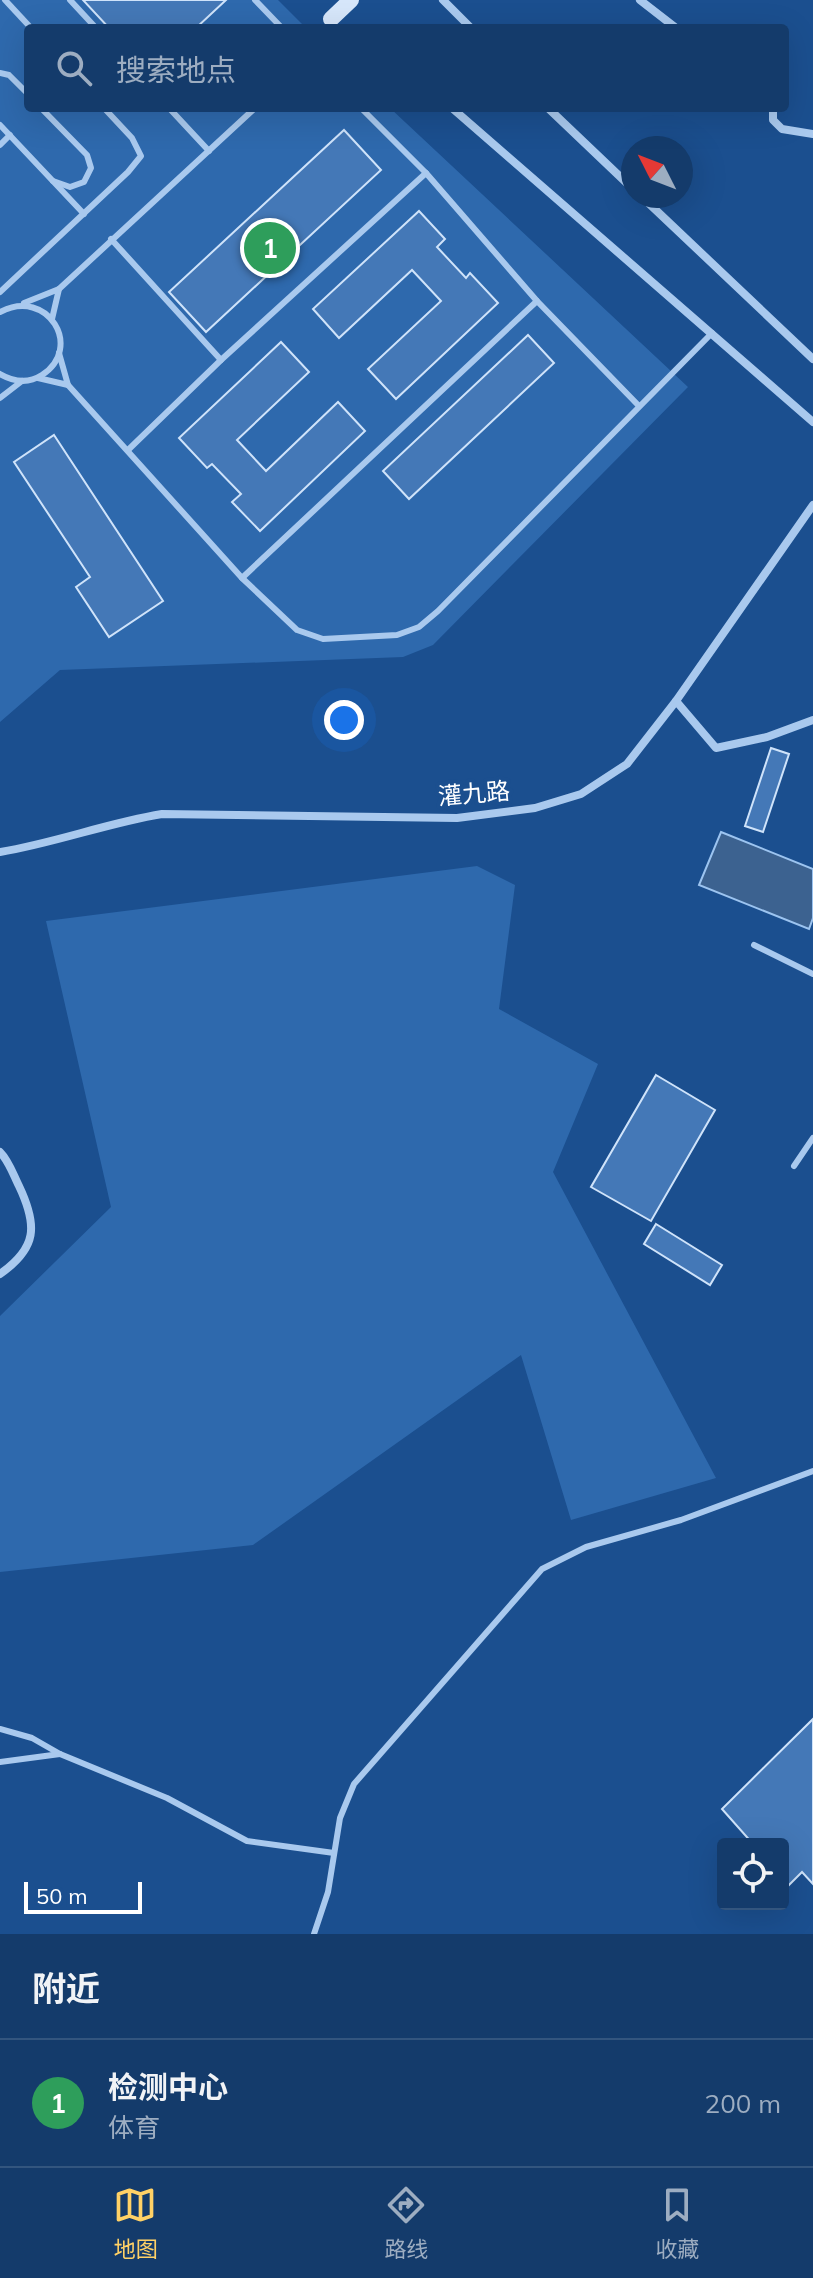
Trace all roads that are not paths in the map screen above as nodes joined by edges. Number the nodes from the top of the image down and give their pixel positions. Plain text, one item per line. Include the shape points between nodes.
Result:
1 (5, 0) edge
2 (70, 0) edge
3 (255, 0) edge
4 (351, 0) edge
5 (443, 0) edge
6 (640, 0) edge
7 (27, 24) edge
8 (92, 24) edge
9 (278, 24) edge
10 (333, 24) edge
11 (467, 24) edge
12 (671, 24) edge
13 (0, 73) edge
14 (24, 90) edge
15 (45, 112) edge
16 (108, 112) edge
17 (173, 112) edge
18 (251, 112) edge
19 (365, 112) edge
20 (457, 112) edge
21 (552, 112) edge
22 (773, 112) edge
23 (0, 125) edge
24 (813, 134) edge
25 (10, 135) junction
26 (0, 145) edge
27 (209, 151) junction
28 (426, 173) junction
29 (621, 178) edge
30 (53, 181) junction
31 (654, 208) edge
32 (84, 214) junction
33 (111, 239) junction
34 (59, 289) junction
35 (0, 292) edge
36 (537, 301) junction
37 (22, 304) junction
38 (0, 312) edge
39 (52, 319) junction
40 (712, 333) junction
41 (59, 352) junction
42 (813, 359) edge
43 (221, 360) junction
44 (0, 374) edge
45 (38, 378) junction
46 (22, 381) junction
47 (68, 385) junction
48 (0, 398) edge
49 (639, 406) junction
50 (813, 422) edge
51 (128, 450) junction
52 (813, 505) edge
53 (242, 578) junction
54 (676, 701) junction
55 (813, 720) edge
56 (0, 852) edge
57 (754, 945) dead end
58 (813, 974) edge
59 (813, 1138) edge
60 (0, 1152) edge
61 (794, 1166) dead end
62 (0, 1274) edge
63 (813, 1471) edge
64 (0, 1729) edge
65 (60, 1754) junction
66 (0, 1762) edge
67 (334, 1853) junction
68 (314, 1934) edge

1 - 7 lane
2 - 8 lane
3 - 9 lane
4 - 10 street
5 - 11 street
6 - 12 street
13 - 14 lane
15 - 30 lane via 87,155 91,168 84,182 70,187
16 - 32 lane via 141,156
17 - 27 lane
18 - 27 lane
19 - 28 lane
20 - 40 street
21 - 29 street
22 - 24 street via 782,129
23 - 25 lane
25 - 26 lane
25 - 30 lane
27 - 33 lane
28 - 36 lane
28 - 43 lane
30 - 32 lane
31 - 42 street
32 - 35 lane
33 - 34 lane
33 - 43 lane
34 - 37 lane
34 - 39 lane
36 - 49 lane
36 - 53 lane
37 - 38 lane
37 - 39 lane
39 - 41 lane
40 - 49 lane
40 - 50 street
41 - 45 lane
41 - 47 lane
43 - 51 lane
44 - 46 lane
45 - 46 lane
45 - 47 lane
46 - 48 lane
47 - 51 lane
49 - 53 lane via 419,627 397,635 323,639 297,630
51 - 53 lane
52 - 54 street, 灌九路
54 - 55 street via 716,748
54 - 56 street, 灌九路 via 627,764 581,794 535,808 457,818 162,814
57 - 58 lane
59 - 61 lane
60 - 62 street via 26,1200 33,1231 20,1260
63 - 67 lane via 681,1520 586,1547 542,1569 354,1784
64 - 65 lane
65 - 66 lane
65 - 67 lane via 167,1798 247,1841
67 - 68 lane

